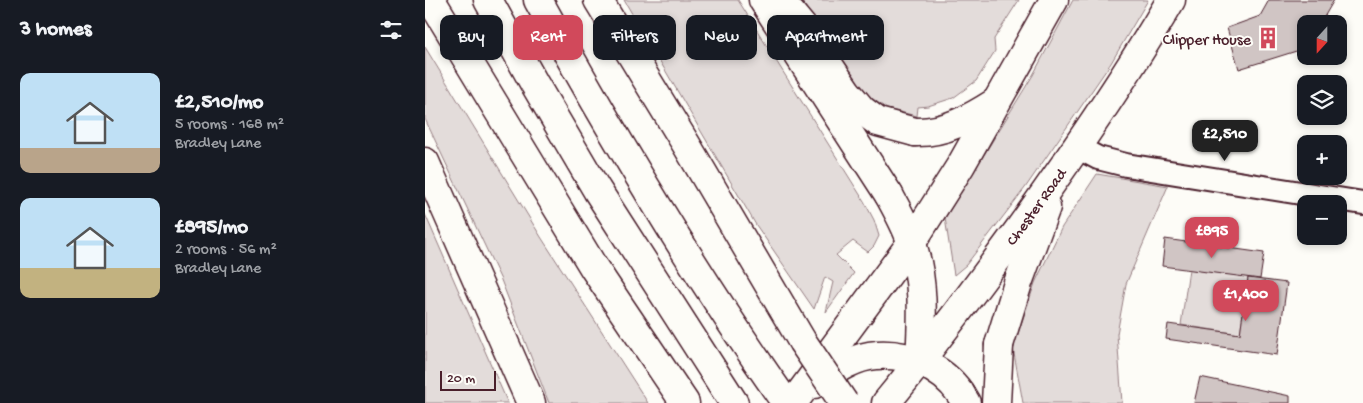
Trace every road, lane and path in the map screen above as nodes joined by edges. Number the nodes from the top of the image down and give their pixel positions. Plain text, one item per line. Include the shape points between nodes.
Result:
1 (431, 0) edge
2 (488, 0) edge
3 (538, 0) edge
4 (598, 0) edge
5 (763, 0) edge
6 (780, 0) edge
7 (1054, 0) edge
8 (1171, 0) edge
9 (999, 100) junction
10 (1077, 147) junction
11 (425, 162) edge
12 (1056, 177) junction
13 (1363, 203) edge
14 (912, 242) junction
15 (920, 362) junction
16 (963, 398) edge
17 (794, 399) edge
18 (531, 403) edge
19 (685, 403) edge
20 (734, 403) edge
21 (844, 403) edge
22 (886, 403) edge
23 (996, 403) edge

1 - 19 highway via 594,268
2 - 20 highway via 597,190
3 - 17 highway via 636,172 700,276 767,376
4 - 21 highway, bridge via 802,341
5 - 14 highway via 889,195
6 - 9 highway via 805,30 847,92 862,110 879,122 915,132 945,128 971,118
7 - 9 highway
8 - 10 highway, Chester Road
9 - 14 highway
10 - 12 highway, Chester Road
10 - 13 street via 1098,158 1126,166
11 - 18 highway
12 - 15 highway, Chester Road
12 - 23 highway via 999,345
14 - 15 highway via 921,283
14 - 17 highway
15 - 16 highway via 936,368 955,385
15 - 17 highway via 876,355 843,366
15 - 22 highway, Chester Road

